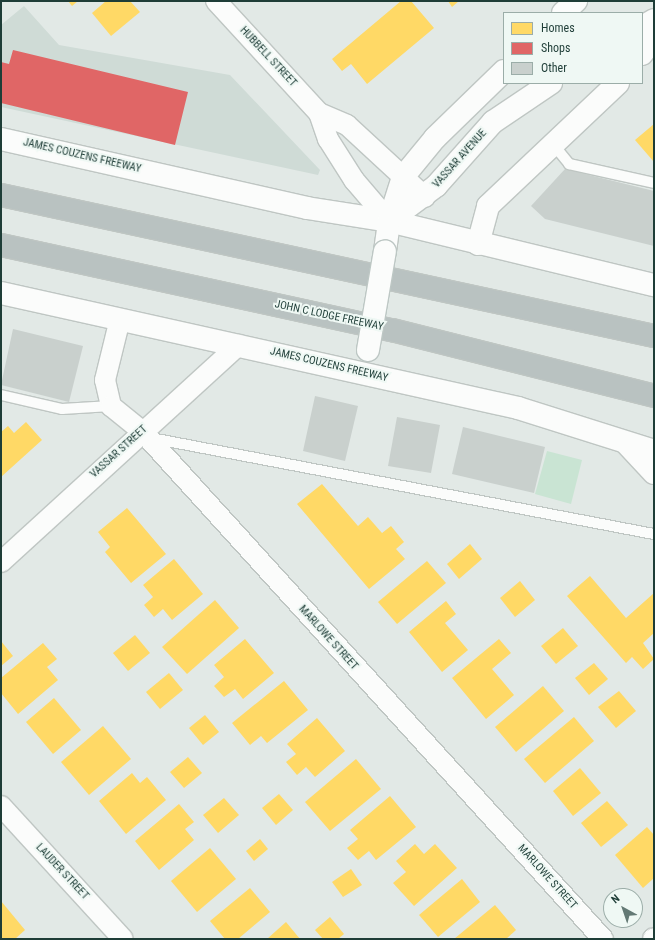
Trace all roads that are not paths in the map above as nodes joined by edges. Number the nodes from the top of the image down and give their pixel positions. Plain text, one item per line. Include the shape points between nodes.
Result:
1 (216, 1) edge
2 (576, 1) edge
3 (564, 12) edge
4 (654, 20) edge
5 (643, 26) edge
6 (654, 38) edge
7 (643, 53) edge
8 (503, 72) edge
9 (550, 84) edge
10 (617, 84) edge
11 (319, 113) junction
12 (1, 138) edge
13 (553, 144) junction
14 (403, 177) junction
15 (654, 183) edge
16 (1, 195) edge
17 (425, 196) junction
18 (389, 221) junction
19 (478, 244) junction
20 (1, 245) edge
21 (654, 285) edge
22 (1, 293) edge
23 (120, 319) junction
24 (654, 336) edge
25 (239, 345) junction
26 (543, 369) junction
27 (364, 373) junction
28 (1, 395) edge
29 (654, 396) edge
30 (111, 406) junction
31 (654, 410) edge
32 (144, 434) junction
33 (624, 441) junction
34 (654, 451) edge
35 (654, 473) edge
36 (654, 534) edge
37 (1, 562) edge
38 (1, 806) edge
39 (123, 939) edge
40 (603, 939) edge

1 - 11 street, HUBBELL STREET
2 - 3 main road
4 - 5 main road
6 - 7 main road
8 - 14 main road via 435,138
9 - 17 main road, VASSAR AVENUE via 493,122
10 - 13 main road
11 - 14 street, HUBBELL STREET via 346,125
11 - 18 street, HUBBELL STREET via 328,139 354,180
12 - 18 main road, JAMES COUZENS FREEWAY via 307,208
13 - 15 lane via 570,164
13 - 19 main road via 488,206
14 - 17 street, HUBBELL STREET
14 - 18 main road
16 - 24 highway
17 - 18 main road, VASSAR AVENUE
18 - 19 main road, JAMES COUZENS FREEWAY
18 - 27 main road, bridge
19 - 21 main road, JAMES COUZENS FREEWAY
20 - 26 highway, JOHN C LODGE FREEWAY via 392,330
22 - 23 main road, JAMES COUZENS FREEWAY
23 - 25 main road, JAMES COUZENS FREEWAY
23 - 30 street via 105,380
25 - 27 main road, JAMES COUZENS FREEWAY
25 - 32 street, VASSAR STREET
26 - 29 highway, JOHN C LODGE FREEWAY
26 - 31 highway
27 - 33 main road, JAMES COUZENS FREEWAY via 518,408
28 - 30 lane via 62,409
30 - 32 street, MARLOWE STREET
32 - 36 lane
32 - 37 street, VASSAR STREET
32 - 40 street, MARLOWE STREET
33 - 34 main road, JAMES COUZENS FREEWAY
33 - 35 main road
38 - 39 street, LAUDER STREET

